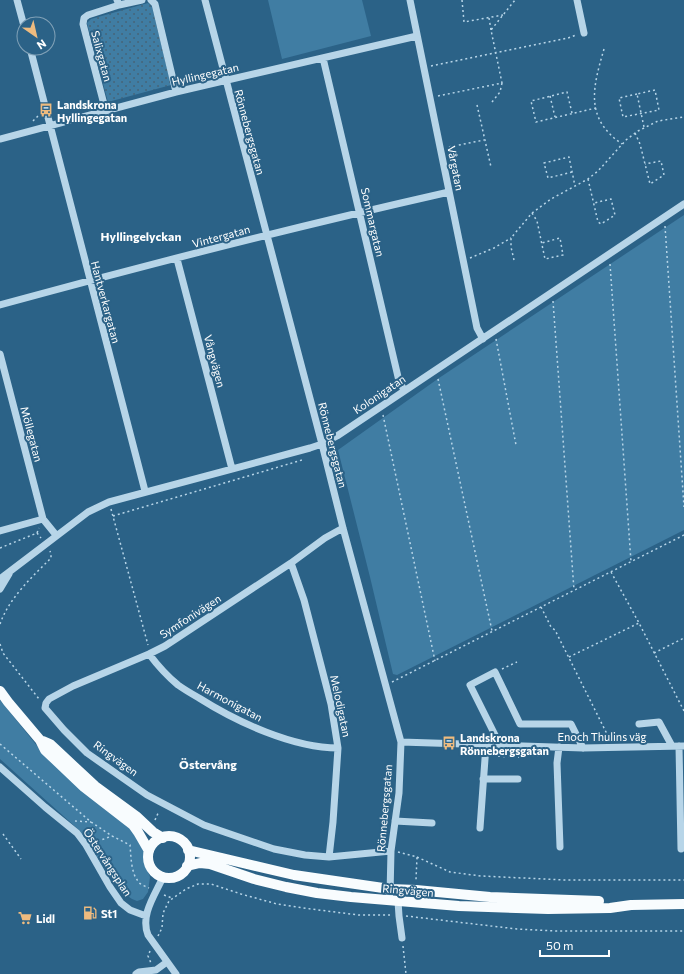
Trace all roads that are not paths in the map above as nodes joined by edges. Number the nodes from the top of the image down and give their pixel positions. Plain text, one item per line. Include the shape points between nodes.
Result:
1 (17, 0) edge
2 (142, 0) edge
3 (151, 0) edge
4 (204, 0) edge
5 (410, 0) edge
6 (577, 0) edge
7 (118, 3) edge
8 (21, 16) edge
9 (584, 33) road end
10 (417, 36) junction
11 (32, 56) edge
12 (323, 58) junction
13 (225, 80) junction
14 (176, 92) junction
15 (106, 112) junction
16 (50, 126) junction
17 (0, 139) edge
18 (449, 192) junction
19 (684, 204) edge
20 (359, 212) junction
21 (267, 235) junction
22 (177, 259) junction
23 (89, 281) junction
24 (0, 305) edge
25 (483, 339) junction
26 (0, 354) edge
27 (404, 390) junction
28 (322, 444) junction
29 (232, 469) junction
30 (145, 491) junction
31 (43, 519) junction
32 (343, 528) junction
33 (0, 531) edge
34 (56, 535) junction
35 (291, 563) junction
36 (11, 571) junction
37 (0, 579) edge
38 (0, 589) edge
39 (149, 654) junction
40 (0, 690) edge
41 (45, 708) joint
42 (640, 724) dead end
43 (40, 740) junction
44 (401, 742) junction
45 (486, 745) junction
46 (496, 745) junction
47 (678, 746) edge
48 (559, 747) junction
49 (338, 748) junction
50 (583, 748) junction
51 (0, 767) edge
52 (483, 779) junction
53 (518, 779) dead end
54 (395, 821) junction
55 (432, 823) dead end
56 (480, 828) dead end
57 (162, 838) junction
58 (560, 847) dead end
59 (188, 850) junction
60 (391, 850) junction
61 (680, 850) dead end
62 (149, 851) junction
63 (329, 857) junction
64 (187, 866) junction
65 (163, 877) junction
66 (390, 889) junction
67 (394, 901) junction
68 (684, 904) edge
69 (631, 905) junction
70 (146, 916) junction
71 (402, 938) road end
72 (167, 962) junction
73 (136, 974) edge
74 (176, 974) edge

1 - 8 street
2 - 7 street, Salixgatan
3 - 14 street
4 - 13 street, Rönnebergsgatan
5 - 10 street, Vårgatan
6 - 9 street
7 - 15 street, Salixgatan via 88,15 84,18 83,24
10 - 12 street, Hyllingegatan
10 - 18 street, Vårgatan
11 - 16 street, Hantverkargatan
12 - 13 street, Hyllingegatan
12 - 20 street, Sommargatan
13 - 14 street, Hyllingegatan
13 - 21 street, Rönnebergsgatan
14 - 15 street, Hyllingegatan
15 - 16 street, Hyllingegatan
16 - 17 street, Hyllingegatan
16 - 23 street, Hantverkargatan
18 - 20 street, Vintergatan
18 - 25 street, Vårgatan via 477,328
19 - 25 street, Kolonigatan
20 - 21 street, Vintergatan
20 - 27 street, Sommargatan via 399,381
21 - 22 street, Vintergatan
21 - 28 street, Rönnebergsgatan
22 - 23 street, Vintergatan
22 - 29 street, Vångvägen
23 - 24 street, Vintergatan
23 - 30 street, Hantverkargatan
25 - 27 street, Kolonigatan
26 - 31 street, Möllegatan
27 - 28 street, Kolonigatan
28 - 29 street, Kolonigatan
28 - 32 street, Rönnebergsgatan
29 - 30 street, Kolonigatan
30 - 34 street, Kolonigatan via 109,502 88,512
31 - 33 street
31 - 34 street
32 - 35 street, Symfonivägen
32 - 44 street, Rönnebergsgatan
34 - 36 street, Kolonigatan
35 - 39 street, Symfonivägen
35 - 49 street, Melodigatan via 304,600 331,704
36 - 37 street, Kolonigatan
36 - 38 street, Kolonigatan
39 - 41 street, Symfonivägen via 73,686 49,699
39 - 49 street, Harmonigatan via 180,686 241,722 308,745
40 - 43 main road, Ringvägen
41 - 63 street, Ringvägen via 87,753 162,804 204,825 236,837 274,849
42 - 47 street via 659,722
43 - 57 main road, Ringvägen via 50,744 95,786
43 - 62 main road, Ringvägen via 45,750 72,776 133,825
44 - 45 street, Enoch Thulins väg
44 - 54 street, Rönnebergsgatan
45 - 46 street, Enoch Thulins väg
45 - 52 street
46 - 48 street, Enoch Thulins väg
46 - 50 street via 496,738 470,685 495,672 520,724 571,724
47 - 50 street, Enoch Thulins väg
47 - 61 street
48 - 50 street, Enoch Thulins väg
48 - 58 street via 557,760
49 - 63 street, Melodigatan
51 - 70 street, Östervångsplan via 77,834 121,903 130,910
52 - 53 street
52 - 56 street
54 - 55 street
54 - 60 street, Rönnebergsgatan
57 - 59 main road, Ringvägen via 173,837
57 - 62 main road via 154,843
59 - 64 main road
59 - 66 main road, Ringvägen via 294,875
60 - 63 street, Ringvägen
60 - 66 street, Rönnebergsgatan
62 - 65 main road, Ringvägen via 148,862 151,869
64 - 65 main road via 179,875
64 - 67 main road, Ringvägen via 210,864 286,887
65 - 70 street
66 - 67 street, Rönnebergsgatan
66 - 69 main road, Ringvägen
67 - 69 main road, Ringvägen via 508,908 610,908
67 - 71 street, Rönnebergsgatan
68 - 69 main road, Ringvägen
70 - 72 street via 148,935
72 - 73 street via 156,970
72 - 74 street

